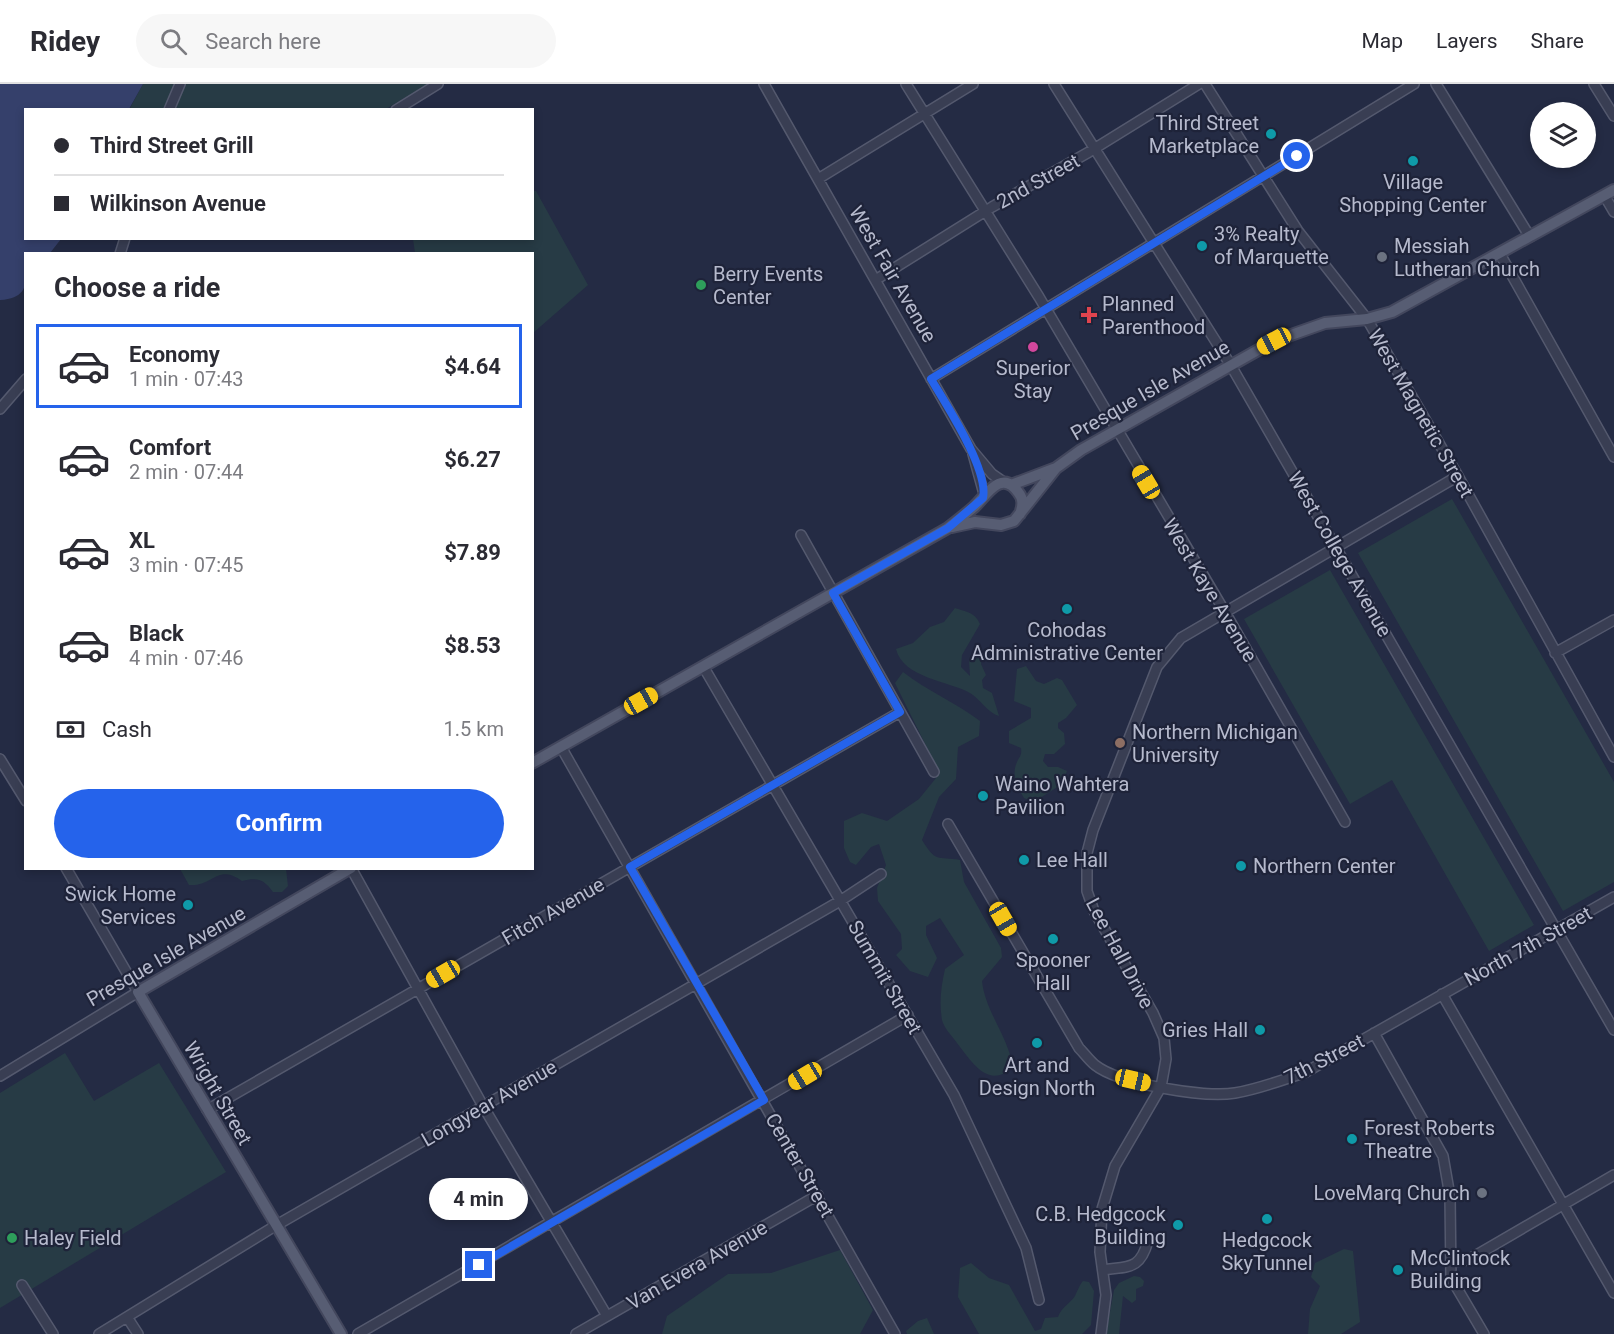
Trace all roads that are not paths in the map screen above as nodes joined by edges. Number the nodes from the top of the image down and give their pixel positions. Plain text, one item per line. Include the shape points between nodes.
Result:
1 (180, 84) edge
2 (438, 84) edge
3 (764, 84) edge
4 (906, 84) edge
5 (973, 84) edge
6 (1054, 84) edge
7 (1199, 84) edge
8 (1205, 84) edge
9 (1414, 84) edge
10 (1436, 84) edge
11 (1594, 84) edge
12 (170, 108) edge
13 (399, 108) edge
14 (924, 112) junction
15 (1614, 116) edge
16 (1095, 148) junction
17 (1265, 176) junction
18 (818, 179) junction
19 (1609, 192) edge
20 (984, 211) junction
21 (1614, 212) edge
22 (1530, 237) junction
23 (1155, 242) junction
24 (1500, 254) junction
25 (877, 279) junction
26 (1045, 309) junction
27 (1367, 319) junction
28 (1230, 364) junction
29 (931, 379) junction
30 (24, 382) edge
31 (0, 409) edge
32 (1116, 431) junction
33 (971, 449) junction
34 (1614, 457) edge
35 (1056, 468) junction
36 (1458, 476) junction
37 (1008, 484) junction
38 (983, 496) junction
39 (1020, 514) junction
40 (997, 524) junction
41 (948, 528) junction
42 (801, 535) dead end
43 (1336, 546) junction
44 (833, 593) junction
45 (1225, 612) junction
46 (1614, 620) edge
47 (1555, 653) junction
48 (703, 666) junction
49 (900, 712) junction
50 (561, 747) junction
51 (1614, 757) edge
52 (0, 759) edge
53 (534, 762) edge
54 (934, 772) dead end
55 (772, 785) junction
56 (24, 798) edge
57 (1345, 822) dead end
58 (948, 824) dead end
59 (630, 867) junction
60 (67, 870) edge
61 (348, 870) edge
62 (352, 870) edge
63 (881, 874) dead end
64 (1614, 897) edge
65 (840, 901) junction
66 (1557, 930) junction
67 (697, 984) junction
68 (419, 988) junction
69 (138, 992) junction
70 (1442, 994) junction
71 (908, 1015) junction
72 (1614, 1030) edge
73 (1374, 1033) junction
74 (0, 1076) edge
75 (1161, 1087) junction
76 (764, 1100) junction
77 (483, 1106) junction
78 (207, 1110) junction
79 (1614, 1175) edge
80 (818, 1195) junction
81 (1563, 1204) junction
82 (551, 1223) junction
83 (275, 1226) junction
84 (1148, 1241) dead end
85 (1451, 1262) junction
86 (1103, 1270) junction
87 (22, 1285) dead end
88 (1614, 1293) edge
89 (1039, 1300) dead end
90 (607, 1316) junction
91 (127, 1317) junction
92 (52, 1334) edge
93 (99, 1334) edge
94 (138, 1334) edge
95 (341, 1334) edge
96 (358, 1334) edge
97 (576, 1334) edge
98 (895, 1334) edge
99 (1101, 1334) edge
100 (1484, 1334) edge

1 - 12 street
2 - 13 street
3 - 18 street, West Fair Avenue
4 - 14 street, West Kaye Avenue
5 - 14 street
6 - 16 street, West College Avenue
7 - 16 street, 2nd Street
8 - 17 street, West Magnetic Street
9 - 17 street
10 - 22 street
11 - 15 street
14 - 18 street
14 - 20 street, West Kaye Avenue
16 - 20 street, 2nd Street
16 - 23 street, West College Avenue
17 - 23 street
17 - 27 street, West Magnetic Street via 1298,231
18 - 25 street, West Fair Avenue
19 - 21 street
19 - 22 main road, Presque Isle Avenue
20 - 25 street, 2nd Street
20 - 26 street, West Kaye Avenue
22 - 24 main road, Presque Isle Avenue
23 - 26 street
23 - 28 street, West College Avenue
24 - 27 main road, Presque Isle Avenue via 1392,312
24 - 34 street
25 - 29 street, West Fair Avenue
26 - 29 street
26 - 32 street, West Kaye Avenue
27 - 28 main road, Presque Isle Avenue via 1325,323 1296,332
27 - 36 street, West Magnetic Street
28 - 32 main road, Presque Isle Avenue
28 - 43 street, West College Avenue
29 - 33 street, West Fair Avenue
30 - 31 street
32 - 35 main road, Presque Isle Avenue
32 - 45 street, West Kaye Avenue
33 - 37 street, West Fair Avenue via 992,474
33 - 38 street, West Fair Avenue
35 - 37 main road, Presque Isle Avenue
35 - 39 main road, Presque Isle Avenue
36 - 43 street, Lee Hall Drive
36 - 47 street, West Magnetic Street
37 - 38 main road, Presque Isle Avenue via 992,486
37 - 39 main road, West Fair Avenue via 1022,497
38 - 40 main road, West Fair Avenue via 984,513
38 - 41 main road, Presque Isle Avenue
39 - 40 main road, Presque Isle Avenue via 1010,523
40 - 41 main road, Presque Isle Avenue via 975,522
41 - 44 main road, Presque Isle Avenue
42 - 44 street
43 - 45 street, Lee Hall Drive
43 - 66 street, West College Avenue
44 - 48 main road, Presque Isle Avenue
44 - 49 street
45 - 57 street, West Kaye Avenue
45 - 75 street, Lee Hall Drive via 1181,638 1157,666 1087,853 1087,891 1094,910 1164,1038 1166,1059
46 - 47 street
47 - 51 street, West Magnetic Street
48 - 50 main road, Presque Isle Avenue
48 - 55 street, Summit Street
49 - 54 street
49 - 55 street, Fitch Avenue
50 - 53 main road, Presque Isle Avenue
50 - 59 street, Center Street
52 - 56 street
55 - 59 street, Fitch Avenue
55 - 65 street, Summit Street
58 - 75 street via 1079,1048 1095,1065 1116,1076
59 - 67 street, Center Street
59 - 68 street, Fitch Avenue
60 - 69 street, Wright Street
61 - 69 main road, Presque Isle Avenue
62 - 68 street
63 - 65 street, Longyear Avenue
64 - 66 street, North 7th Street
65 - 67 street, Longyear Avenue
65 - 71 street, Summit Street
66 - 70 street, North 7th Street
66 - 72 street, West College Avenue
67 - 76 street, Center Street
67 - 77 street, Longyear Avenue
68 - 77 street
68 - 78 street, Fitch Avenue
69 - 74 street, Presque Isle Avenue
69 - 78 main road, Wright Street
70 - 73 street, 7th Street
70 - 81 street
71 - 76 street
71 - 89 street, Summit Street via 991,1170 1026,1248
73 - 75 street, 7th Street via 1306,1072 1278,1083 1233,1094 1185,1093
73 - 85 street via 1443,1156 1450,1196
75 - 86 street via 1115,1166 1102,1209
76 - 80 street, Center Street
76 - 82 street
77 - 82 street
77 - 83 street, Longyear Avenue
78 - 83 main road, Wright Street
79 - 81 street
80 - 90 street, Van Evera Avenue
80 - 98 street, Center Street
81 - 85 street via 1468,1260
81 - 88 street
82 - 90 street
82 - 96 street
83 - 91 street, Longyear Avenue
83 - 95 main road, Wright Street
84 - 86 street via 1137,1264
85 - 100 street via 1451,1278
86 - 99 street via 1106,1295
87 - 92 street
90 - 97 street, Van Evera Avenue
91 - 93 street, Longyear Avenue
91 - 94 street

